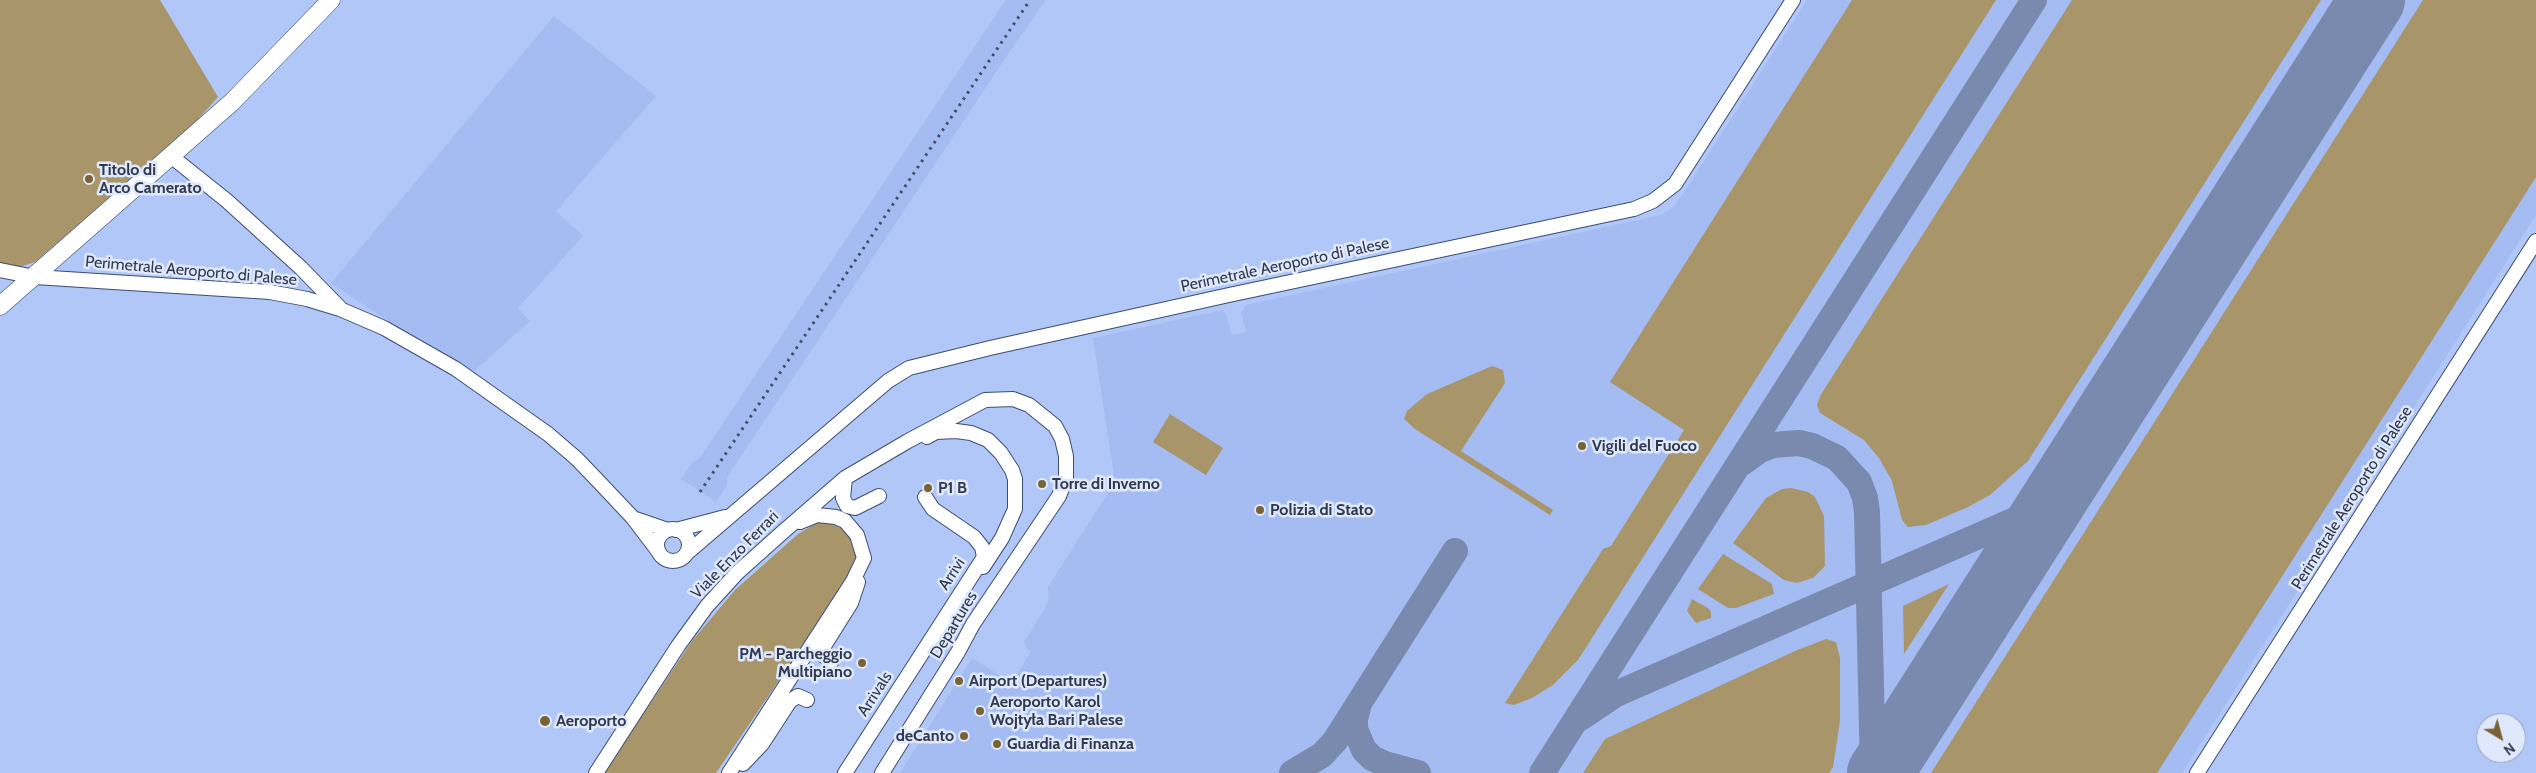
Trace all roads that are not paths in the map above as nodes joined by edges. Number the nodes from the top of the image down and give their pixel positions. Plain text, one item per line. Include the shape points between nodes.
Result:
1 (331, 0) edge
2 (1793, 0) edge
3 (172, 157) junction
4 (2536, 241) edge
5 (0, 270) edge
6 (35, 277) junction
7 (0, 306) edge
8 (340, 309) junction
9 (874, 461) junction
10 (845, 478) junction
11 (879, 496) dead end
12 (925, 497) dead end
13 (731, 515) junction
14 (633, 518) junction
15 (672, 530) junction
16 (784, 531) junction
17 (658, 551) junction
18 (687, 552) junction
19 (861, 567) junction
20 (956, 608) dead end
21 (832, 661) dead end
22 (807, 700) dead end
23 (596, 773) edge
24 (729, 773) edge
25 (736, 773) edge
26 (845, 773) edge
27 (882, 773) edge
28 (2198, 773) edge

1 - 3 main road via 232,102
2 - 13 street, Perimetrale Aeroporto di Palese via 1675,184 1653,201 1634,208 909,368 888,380
3 - 6 main road
3 - 8 street via 233,206
4 - 28 street, Perimetrale Aeroporto di Palese
5 - 6 street, Perimetrale Aeroporto di Palese
6 - 7 main road
6 - 8 street, Perimetrale Aeroporto di Palese via 270,292
8 - 14 street, Perimetrale Aeroporto di Palese via 422,348 494,394 577,459
9 - 10 street, Viale Enzo Ferrari
9 - 20 street via 936,432 971,433 988,440 1001,453 1015,479 1015,509 1002,538
9 - 27 street, Departures via 985,400 1013,400 1042,414 1062,439 1066,456 1066,478 1058,496 973,624
10 - 11 street via 843,498 847,506 855,508
10 - 16 street, Viale Enzo Ferrari
12 - 26 street, Arrivals via 933,509 974,537 982,547 984,557
13 - 15 street, Perimetrale Aeroporto di Palese via 715,522
13 - 18 street, Perimetrale Aeroporto di Palese
14 - 15 street, Perimetrale Aeroporto di Palese
14 - 17 street, Perimetrale Aeroporto di Palese
15 - 17 street via 660,536
15 - 18 street via 687,538
16 - 19 street via 817,515 845,521 862,547 864,558
16 - 23 street, Viale Enzo Ferrari via 737,573 707,606
17 - 18 street via 671,561 680,559
19 - 21 street via 851,603 824,646 824,656
19 - 24 street
22 - 25 street via 798,696 790,701 762,744

